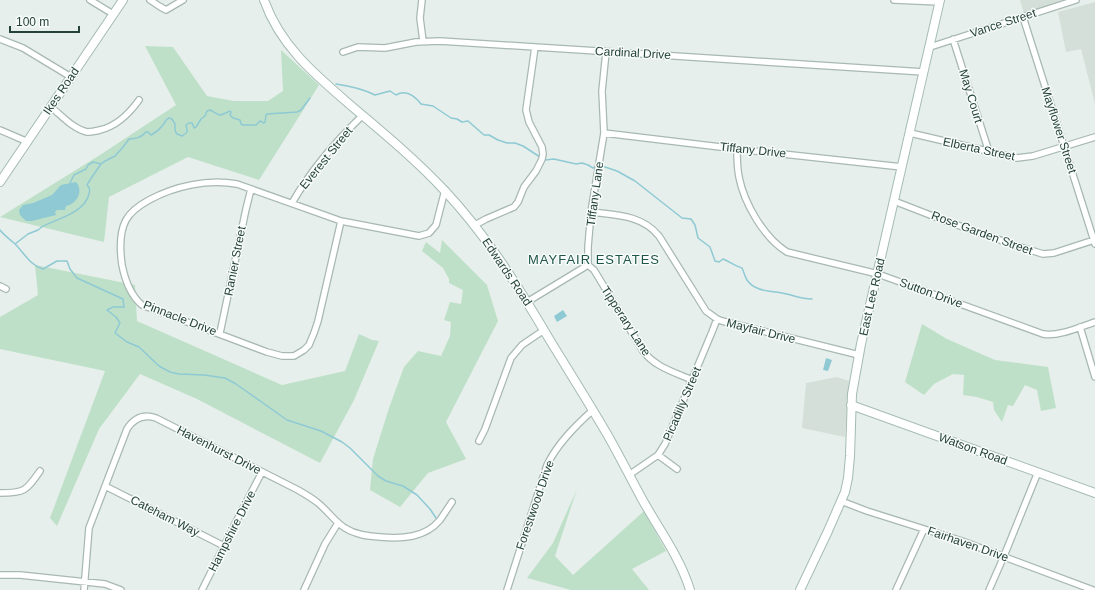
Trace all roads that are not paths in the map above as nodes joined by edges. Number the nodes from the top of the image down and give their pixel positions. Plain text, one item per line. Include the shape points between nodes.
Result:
1 (90, 0) edge
2 (123, 0) edge
3 (150, 0) edge
4 (184, 0) edge
5 (264, 0) edge
6 (422, 0) edge
7 (894, 0) edge
8 (1076, 0) edge
9 (940, 1) edge
10 (114, 14) junction
11 (1023, 17) junction
12 (0, 39) edge
13 (953, 39) junction
14 (424, 41) junction
15 (930, 46) junction
16 (535, 47) junction
17 (343, 52) dead end
18 (606, 52) junction
19 (924, 72) junction
20 (71, 77) junction
21 (139, 100) dead end
22 (51, 107) junction
23 (363, 115) junction
24 (0, 130) edge
25 (604, 132) junction
26 (910, 133) junction
27 (1095, 136) edge
28 (28, 142) junction
29 (1064, 146) junction
30 (737, 149) junction
31 (989, 152) junction
32 (902, 167) junction
33 (0, 182) edge
34 (251, 189) junction
35 (444, 190) junction
36 (894, 201) junction
37 (292, 203) junction
38 (591, 212) junction
39 (341, 221) junction
40 (475, 225) junction
41 (1094, 242) edge
42 (588, 265) junction
43 (878, 274) junction
44 (0, 286) edge
45 (6, 289) dead end
46 (527, 302) junction
47 (717, 319) junction
48 (1095, 322) edge
49 (1080, 327) junction
50 (544, 330) junction
51 (220, 334) junction
52 (859, 355) junction
53 (1095, 377) edge
54 (692, 380) junction
55 (851, 405) junction
56 (593, 410) junction
57 (479, 441) dead end
58 (658, 455) junction
59 (677, 469) dead end
60 (40, 471) dead end
61 (262, 472) junction
62 (1038, 472) junction
63 (629, 475) junction
64 (105, 486) junction
65 (0, 493) edge
66 (1095, 493) edge
67 (841, 501) junction
68 (452, 502) dead end
69 (338, 523) junction
70 (924, 529) junction
71 (224, 546) junction
72 (1004, 556) junction
73 (0, 575) edge
74 (84, 582) junction
75 (1084, 588) edge
76 (84, 590) edge
77 (121, 590) edge
78 (202, 590) edge
79 (304, 590) edge
80 (508, 590) edge
81 (690, 590) edge
82 (800, 590) edge
83 (896, 590) edge
84 (989, 590) edge
85 (1093, 590) edge

1 - 10 street
2 - 10 street, Ikes Road
3 - 4 street via 166,10
5 - 23 street, Edwards Road via 275,25 290,48
6 - 14 street via 420,18
7 - 9 street
8 - 11 street, Vance Street
9 - 15 street, East Lee Road
10 - 20 street, Ikes Road
11 - 13 street, Vance Street
11 - 29 street, Mayflower Street
12 - 20 street via 23,48
13 - 15 street, Vance Street
13 - 31 street, May Court
14 - 16 street, Cardinal Drive
14 - 17 street, Cardinal Drive via 385,48 358,47
15 - 19 street, East Lee Road
16 - 18 street, Cardinal Drive
16 - 40 street via 526,110 529,122 542,147 542,159 514,207
18 - 19 street, Cardinal Drive
18 - 25 street, Tiffany Lane via 602,91
19 - 26 street, East Lee Road
20 - 22 street, Ikes Road
21 - 22 street via 119,121 92,132 77,127
22 - 28 street, Ikes Road
23 - 35 street, Edwards Road
23 - 37 street, Everest Street via 316,166
24 - 28 street
25 - 30 street, Tiffany Drive
25 - 38 street, Tiffany Lane
26 - 31 street, Elberta Street
26 - 32 street, East Lee Road
27 - 29 street, Elberta Street
28 - 33 street, Ikes Road
29 - 31 street, Elberta Street via 1023,158
29 - 41 street, Mayflower Street
30 - 32 street, Tiffany Drive
30 - 43 street, Sutton Drive via 739,176 746,199 762,227 780,247 794,254
32 - 36 street, East Lee Road
34 - 37 street, Pinnacle Drive
34 - 51 street, Ranier Street
34 - 51 street, Pinnacle Drive via 222,182 169,190 136,208 127,217 122,230 122,261 127,282 136,299 146,306
35 - 39 street, Pinnacle Drive via 436,225 425,235 416,236
35 - 40 street, Edwards Road
36 - 41 street, Rose Garden Street via 1038,253 1050,254
36 - 43 street, East Lee Road
37 - 39 street, Pinnacle Drive
38 - 42 street, Tiffany Lane
38 - 47 street, Mayfair Drive via 631,218 653,229 706,311
39 - 51 street, Pinnacle Drive via 318,321 312,339 304,350 294,356 282,356
40 - 46 street, Edwards Road
42 - 46 street
42 - 54 street, Tipperary Lane via 594,270 647,357
43 - 49 street, Sutton Drive via 1043,334 1052,335
43 - 52 street, East Lee Road
44 - 45 street
46 - 50 street, Edwards Road
47 - 52 street, Mayfair Drive
47 - 54 street, Picadilly Street
48 - 49 street, Sutton Drive
49 - 53 street
50 - 56 street, Edwards Road
50 - 57 street via 522,346 511,358
52 - 55 street, East Lee Road
54 - 58 street, Picadilly Street
55 - 62 street, Watson Road
55 - 67 street, East Lee Road via 849,468
56 - 63 street, Edwards Road
56 - 80 street, Forestwood Drive via 566,436 546,465
58 - 59 street
58 - 63 street, Picadilly Street
60 - 65 street via 23,491
61 - 64 street, Havenhurst Drive via 148,416 136,420 128,429
61 - 69 street, Havenhurst Drive via 309,496
61 - 71 street, Hampshire Drive
62 - 66 street, Watson Road
62 - 72 street
63 - 81 street, Edwards Road via 678,561
64 - 71 street, Cateham Way
64 - 74 street, Havenhurst Drive via 90,528
67 - 70 street, Fairhaven Drive
67 - 82 street, East Lee Road
68 - 69 street, Havenhurst Drive via 433,526 409,537 362,535
69 - 79 street via 325,544
70 - 72 street, Fairhaven Drive
70 - 83 street
71 - 78 street, Hampshire Drive
72 - 75 street, Fairhaven Drive
72 - 84 street
73 - 74 street
74 - 76 street, Havenhurst Drive
74 - 77 street via 106,584
75 - 85 street, Fairhaven Drive

